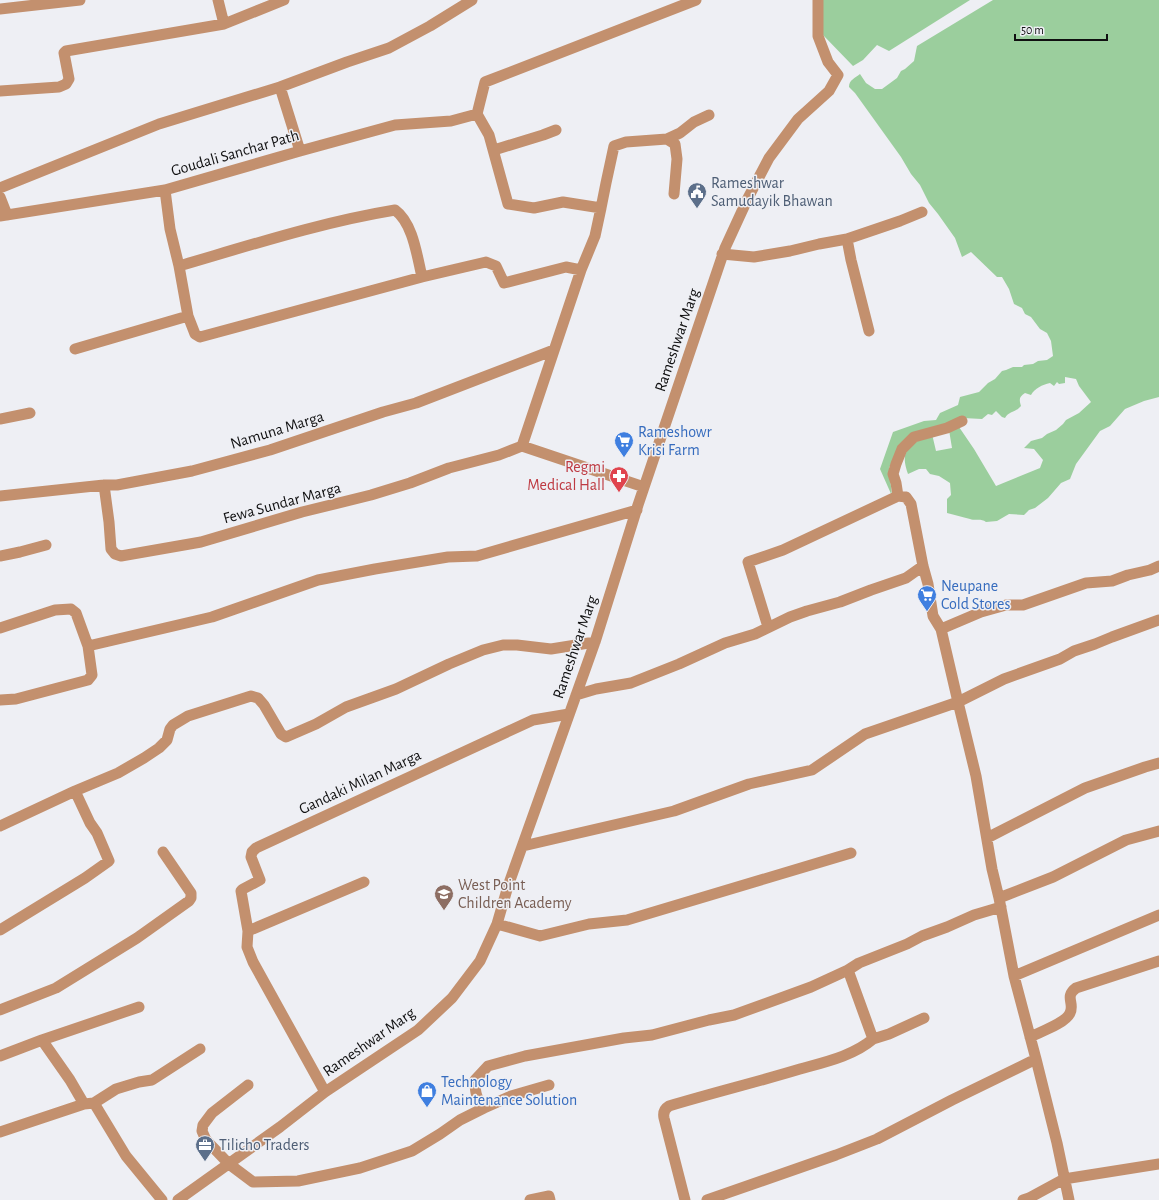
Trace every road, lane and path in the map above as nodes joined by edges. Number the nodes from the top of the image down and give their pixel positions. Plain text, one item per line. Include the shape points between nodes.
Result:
1 (80, 0) edge
2 (218, 0) edge
3 (284, 0) edge
4 (472, 0) edge
5 (696, 0) edge
6 (818, 0) edge
7 (0, 9) edge
8 (224, 24) junction
9 (280, 87) junction
10 (0, 91) edge
11 (477, 114) junction
12 (709, 115) dead end
13 (556, 130) dead end
14 (667, 139) junction
15 (494, 150) junction
16 (300, 151) junction
17 (0, 188) edge
18 (164, 190) junction
19 (674, 194) dead end
20 (0, 197) edge
21 (601, 208) junction
22 (922, 212) dead end
23 (3, 215) edge
24 (847, 239) junction
25 (722, 254) junction
26 (179, 266) junction
27 (581, 270) junction
28 (422, 277) junction
29 (188, 316) junction
30 (869, 331) dead end
31 (75, 349) dead end
32 (554, 350) junction
33 (30, 413) dead end
34 (0, 419) edge
35 (962, 421) dead end
36 (522, 446) junction
37 (104, 485) junction
38 (644, 487) junction
39 (0, 496) edge
40 (898, 496) junction
41 (637, 510) junction
42 (46, 545) dead end
43 (0, 556) edge
44 (923, 566) junction
45 (1159, 566) edge
46 (1159, 620) edge
47 (768, 627) junction
48 (0, 628) edge
49 (941, 629) junction
50 (594, 642) junction
51 (88, 646) junction
52 (576, 695) junction
53 (0, 700) edge
54 (958, 702) junction
55 (569, 714) junction
56 (1159, 763) edge
57 (75, 790) junction
58 (0, 826) edge
59 (1159, 831) edge
60 (987, 838) junction
61 (523, 846) junction
62 (163, 852) dead end
63 (851, 853) dead end
64 (364, 882) dead end
65 (1000, 903) junction
66 (1159, 914) edge
67 (497, 924) junction
68 (0, 930) edge
69 (248, 931) junction
70 (1159, 961) edge
71 (848, 970) junction
72 (1014, 976) junction
73 (139, 1007) dead end
74 (0, 1010) edge
75 (924, 1018) dead end
76 (1030, 1037) junction
77 (873, 1039) junction
78 (42, 1040) junction
79 (200, 1049) dead end
80 (0, 1056) edge
81 (1036, 1059) junction
82 (248, 1085) dead end
83 (549, 1085) dead end
84 (326, 1092) junction
85 (89, 1104) junction
86 (484, 1108) junction
87 (0, 1132) edge
88 (229, 1164) junction
89 (1159, 1164) edge
90 (1064, 1180) junction
91 (162, 1200) edge
92 (178, 1200) edge
93 (530, 1200) edge
94 (550, 1200) edge
95 (685, 1200) edge
96 (707, 1200) edge
97 (1023, 1200) edge
98 (1069, 1200) edge

1 - 7 street
2 - 8 street
3 - 8 street
4 - 9 street via 390,48
5 - 11 street via 485,82
6 - 25 street, Rameshwar Marg via 818,36 828,62 838,75 828,91 798,119 769,158
8 - 10 street via 66,51 64,53 69,79 66,84 59,87
9 - 16 street
9 - 17 street via 159,124
11 - 15 street
11 - 16 street, Goudali Sanchar Path via 451,121 395,125
12 - 14 street
13 - 15 street
14 - 19 street via 675,144 677,159
14 - 21 street via 626,142 614,146
15 - 21 street via 508,204 534,208 563,202
16 - 18 street, Goudali Sanchar Path
18 - 23 street, Goudali Sanchar Path
18 - 26 street
20 - 23 street
21 - 27 street via 595,236
22 - 24 street
24 - 25 street via 754,257
24 - 30 street
25 - 38 street, Rameshwar Marg
26 - 28 street via 270,239 395,210 409,226
26 - 29 street
27 - 28 street via 566,267 504,283 496,266 486,262
27 - 32 street
28 - 29 street via 200,337 195,334
29 - 31 street
32 - 36 street
32 - 37 street, Namuna Marga via 416,402 270,450 192,471 117,485
33 - 34 street
35 - 40 street via 914,437 902,449 892,474
36 - 37 street, Fewa Sundar Marga via 449,468 371,496 302,512 200,542 121,556 110,549
36 - 38 street
37 - 39 street, Namuna Marga
38 - 41 street, Rameshwar Marg
40 - 44 street via 906,497 911,504
40 - 47 street via 783,550 748,562
41 - 50 street, Rameshwar Marg
41 - 51 street via 477,556 448,557 318,580 212,617
42 - 43 street
44 - 47 street via 906,578 790,617
44 - 49 street via 933,616
45 - 49 street via 1112,581 1086,583 1023,605 1006,605 981,612
46 - 54 street via 1004,679
47 - 52 street via 631,683
48 - 51 street via 55,610 71,608 76,613
49 - 54 street
50 - 52 street, Rameshwar Marg
50 - 57 street via 551,649 503,645 483,650 396,689 346,707 286,737 281,734 264,705 252,696 188,716 173,725 167,740 144,758 118,773
51 - 53 street via 92,675 88,680 16,699
52 - 55 street, Rameshwar Marg
54 - 60 street via 976,776
54 - 61 street via 865,734 812,770 749,784 674,811
55 - 61 street, Rameshwar Marg
55 - 69 street, Gandaki Milan Marga via 533,720 256,848 251,857 259,881 241,891
56 - 60 street via 1085,788
57 - 58 street
57 - 68 street via 109,861
59 - 65 street via 1126,840
60 - 65 street
61 - 67 street, Rameshwar Marg
62 - 74 street via 191,893 189,900 137,938 56,988
63 - 67 street via 627,920 589,924 540,936
64 - 69 street
65 - 71 street
65 - 72 street
66 - 72 street
67 - 84 street, Rameshwar Marg via 480,961 452,998 418,1030
69 - 84 street, Gandaki Milan Marga via 247,947 253,962
70 - 76 street via 1076,988 1070,995 1069,1016
71 - 77 street
71 - 86 street via 734,1015 652,1035 525,1056 488,1066 475,1080 475,1093
72 - 76 street
73 - 78 street
75 - 77 street
76 - 81 street
77 - 95 street via 867,1045 842,1057 668,1106 663,1112
78 - 80 street
78 - 85 street
79 - 85 street via 152,1080 116,1090
81 - 90 street
81 - 96 street via 877,1139
82 - 88 street via 212,1113 203,1125 202,1131 206,1140
83 - 86 street
84 - 88 street, Rameshwar Marg
85 - 87 street
85 - 91 street via 126,1156
86 - 88 street via 460,1120 412,1151 360,1168 298,1181 252,1182
88 - 92 street, Rameshwar Marg
89 - 90 street
90 - 97 street
90 - 98 street
93 - 94 street via 549,1196

